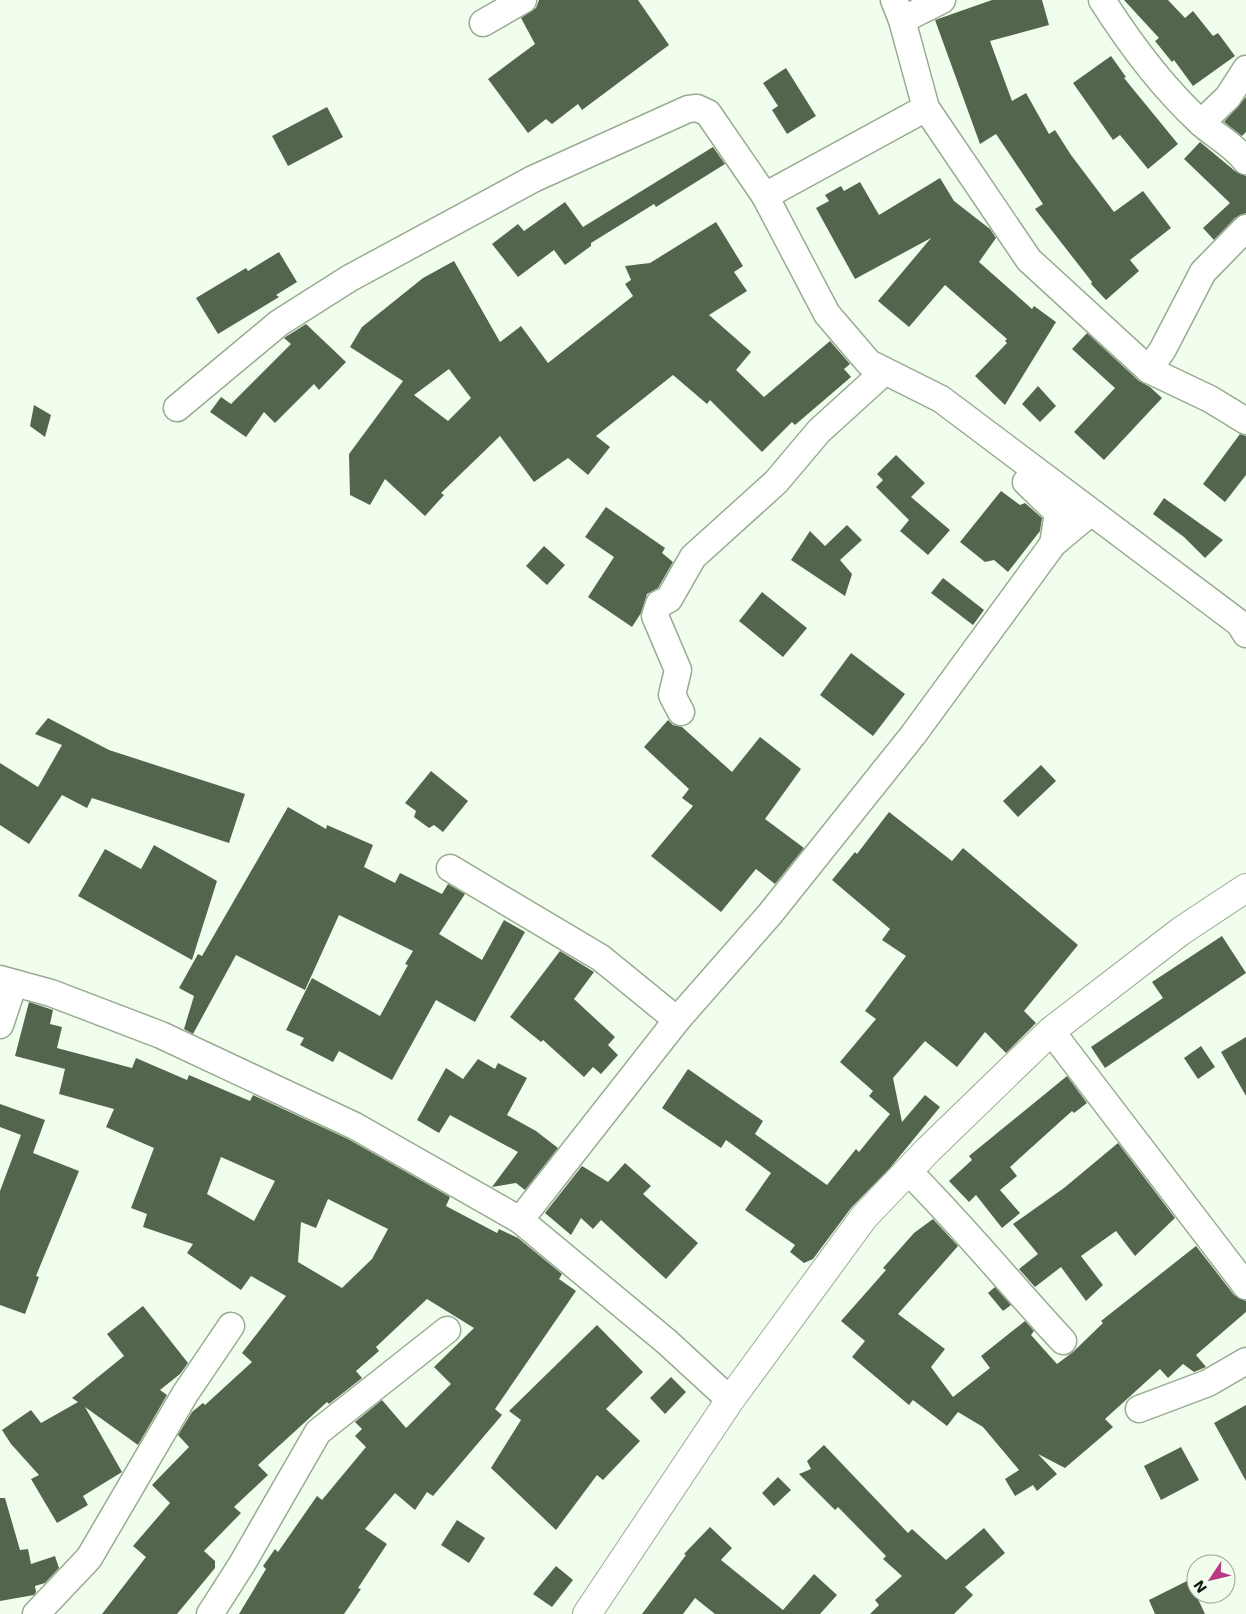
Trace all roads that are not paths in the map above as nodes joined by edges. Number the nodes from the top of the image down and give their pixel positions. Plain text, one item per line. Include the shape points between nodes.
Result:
1 (523, 0) edge
2 (942, 0) edge
3 (1102, 0) edge
4 (898, 10) edge
5 (483, 23) dead end
6 (1246, 69) edge
7 (926, 108) junction
8 (1201, 123) junction
9 (1246, 161) edge
10 (765, 196) junction
11 (1246, 228) edge
12 (1149, 370) junction
13 (884, 372) junction
14 (941, 400) junction
15 (178, 408) dead end
16 (1246, 421) edge
17 (1090, 513) junction
18 (1053, 544) junction
19 (1246, 634) edge
20 (680, 712) dead end
21 (450, 868) dead end
22 (1246, 888) edge
23 (7, 981) edge
24 (677, 1020) junction
25 (0, 1025) edge
26 (1051, 1031) junction
27 (908, 1171) junction
28 (520, 1220) junction
29 (1246, 1286) edge
30 (231, 1326) dead end
31 (447, 1330) dead end
32 (1063, 1341) dead end
33 (1246, 1361) edge
34 (730, 1400) junction
35 (1139, 1409) dead end
36 (36, 1614) edge
37 (210, 1614) edge
38 (587, 1614) edge

1 - 5 street
2 - 4 street
3 - 8 street via 1130,44
4 - 7 street
6 - 8 street via 1228,97
7 - 10 street
7 - 12 street via 1029,260
8 - 9 street via 1236,148
10 - 13 street via 828,314 869,363
10 - 15 street via 708,113 697,108 688,109 533,179 350,278 279,322
11 - 12 street via 1203,272
12 - 16 street via 1210,399
13 - 14 street
13 - 20 street via 819,431 776,482 693,557 669,599 659,604 655,616 678,670 672,695
14 - 17 street
14 - 18 street via 1058,513
17 - 18 street
17 - 19 street via 1239,623
18 - 24 street via 913,735 770,914
21 - 24 street via 601,958
22 - 26 street via 1181,932
23 - 25 street
23 - 28 street via 52,993 161,1036 355,1126
24 - 28 street
26 - 27 street
26 - 29 street
27 - 32 street
27 - 34 street via 864,1217
28 - 34 street via 667,1342
30 - 36 street via 185,1394 89,1558
31 - 37 street via 318,1432
33 - 35 street via 1208,1383
34 - 38 street

